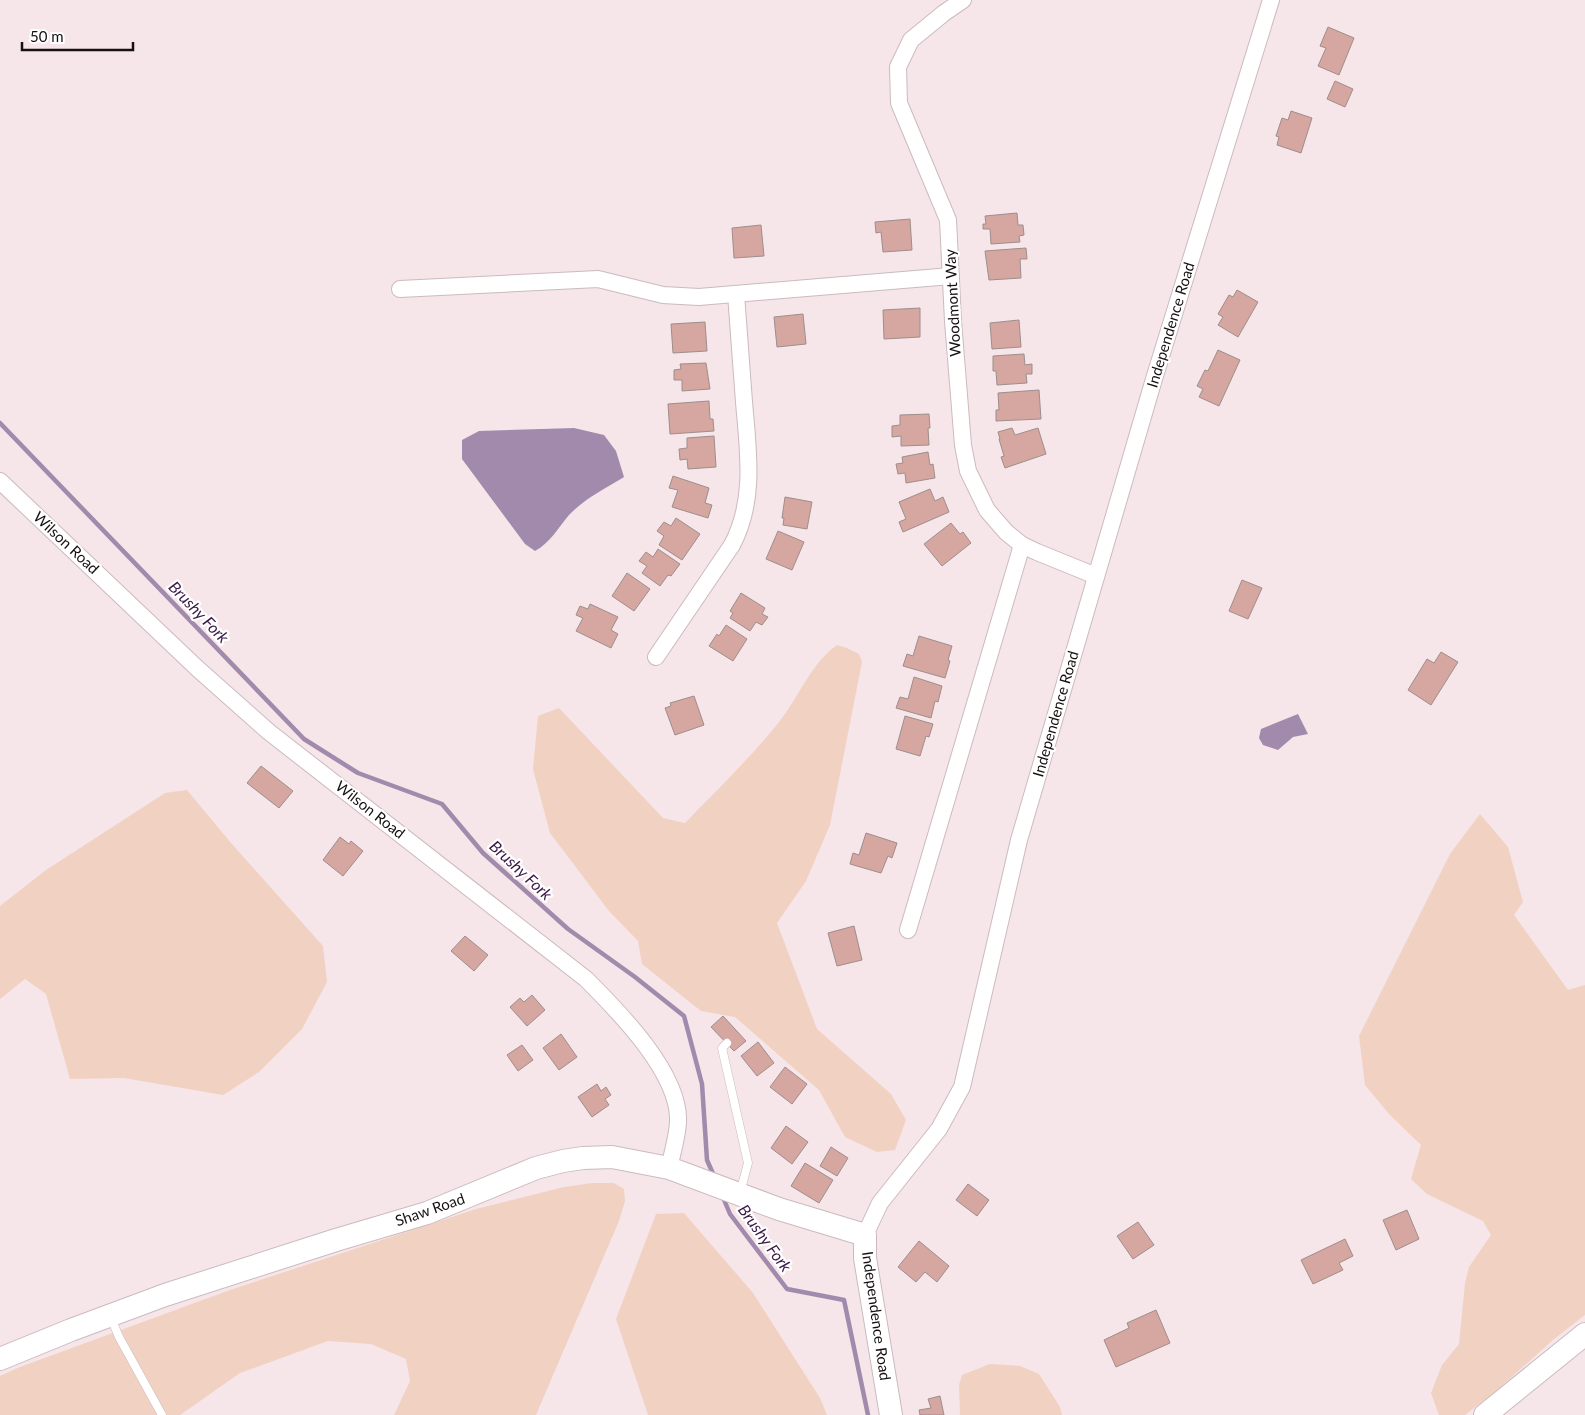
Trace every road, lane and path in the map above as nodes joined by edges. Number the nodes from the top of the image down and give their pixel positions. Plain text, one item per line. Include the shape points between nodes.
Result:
1 (963, 0) edge
2 (1271, 0) edge
3 (951, 276) junction
4 (400, 289) dead end
5 (736, 294) junction
6 (0, 481) edge
7 (1022, 545) junction
8 (1096, 576) junction
9 (656, 657) dead end
10 (908, 930) dead end
11 (727, 1043) dead end
12 (668, 1168) junction
13 (739, 1195) junction
14 (865, 1235) junction
15 (110, 1316) junction
16 (1585, 1334) edge
17 (0, 1359) edge
18 (162, 1415) edge
19 (891, 1415) edge
20 (1485, 1415) edge

1 - 3 street, Woodmont Way via 910,40 898,67 899,103 948,220
2 - 8 street, Independence Road
3 - 5 street
3 - 7 street, Woodmont Way via 963,445 968,471 987,510
4 - 5 street via 598,279 663,295
5 - 9 street via 749,465 746,509 732,545
6 - 12 street, Wilson Road via 268,732 586,979 614,1007 654,1058 674,1098 678,1122
7 - 8 street, Woodmont Way
7 - 10 street
8 - 14 street, Independence Road via 1019,840 962,1087 939,1128 880,1203
11 - 13 lane via 722,1048 748,1164
12 - 13 main road, Shaw Road
12 - 15 main road, Shaw Road via 612,1158 583,1158 536,1168 427,1213 165,1295
13 - 14 main road, Shaw Road
14 - 19 main road, Independence Road via 864,1258
15 - 17 main road, Shaw Road
15 - 18 lane
16 - 20 main road

